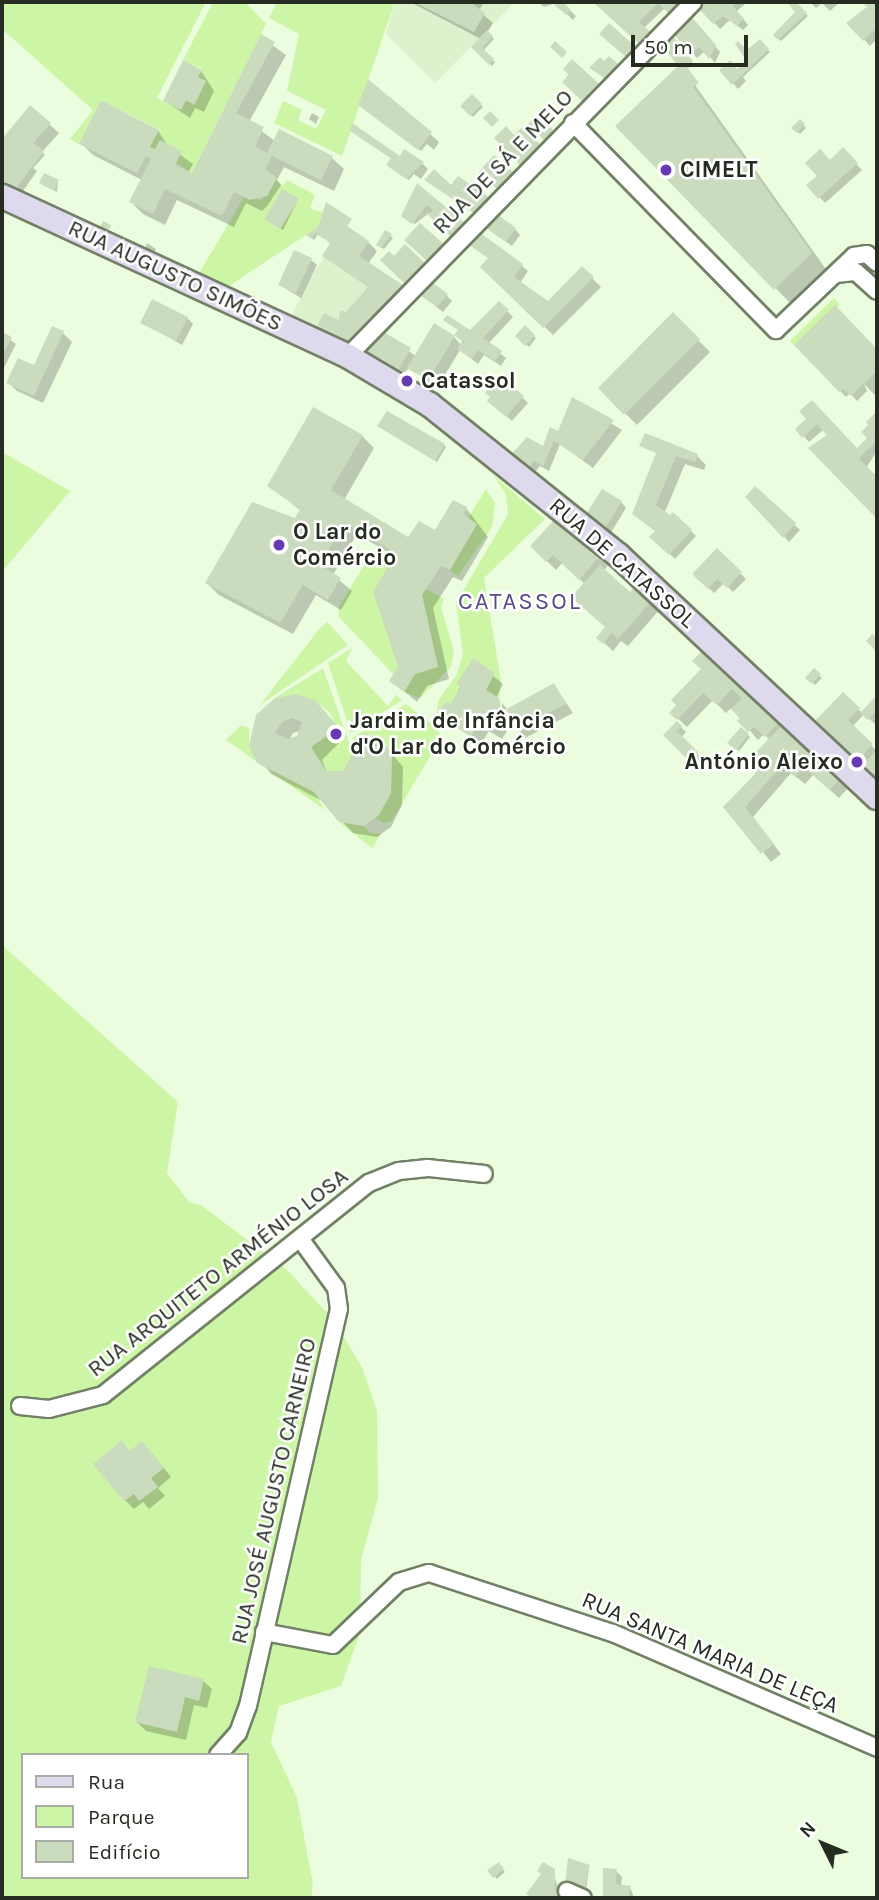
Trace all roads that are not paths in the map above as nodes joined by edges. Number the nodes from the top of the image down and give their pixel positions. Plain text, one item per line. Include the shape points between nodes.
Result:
1 (693, 2) edge
2 (573, 122) junction
3 (2, 196) edge
4 (877, 262) edge
5 (834, 275) junction
6 (877, 291) edge
7 (348, 356) junction
8 (877, 797) edge
9 (484, 1174) dead end
10 (301, 1240) junction
11 (20, 1406) dead end
12 (264, 1632) junction
13 (877, 1748) edge
14 (220, 1753) edge
15 (566, 1891) dead end
16 (583, 1898) edge

1 - 2 street, RUA DE SÁ E MELO
2 - 5 street via 776,330
2 - 7 street, RUA DE SÁ E MELO
3 - 7 main road, RUA AUGUSTO SIMÕES
4 - 5 street via 858,254
5 - 6 street via 856,272
7 - 8 main road, RUA DE CATASSOL via 447,416 618,555
9 - 10 street, RUA ARQUITETO ARMÉNIO LOSA via 456,1169 399,1171 369,1183
10 - 11 street, RUA ARQUITETO ARMÉNIO LOSA via 103,1395 49,1409
10 - 12 street, RUA JOSÉ AUGUSTO CARNEIRO via 336,1288 339,1309
12 - 13 street, RUA SANTA MARIA DE LEÇA via 333,1645 399,1582 429,1573 613,1633
12 - 14 street, RUA JOSÉ AUGUSTO CARNEIRO via 248,1706 238,1733
15 - 16 street

